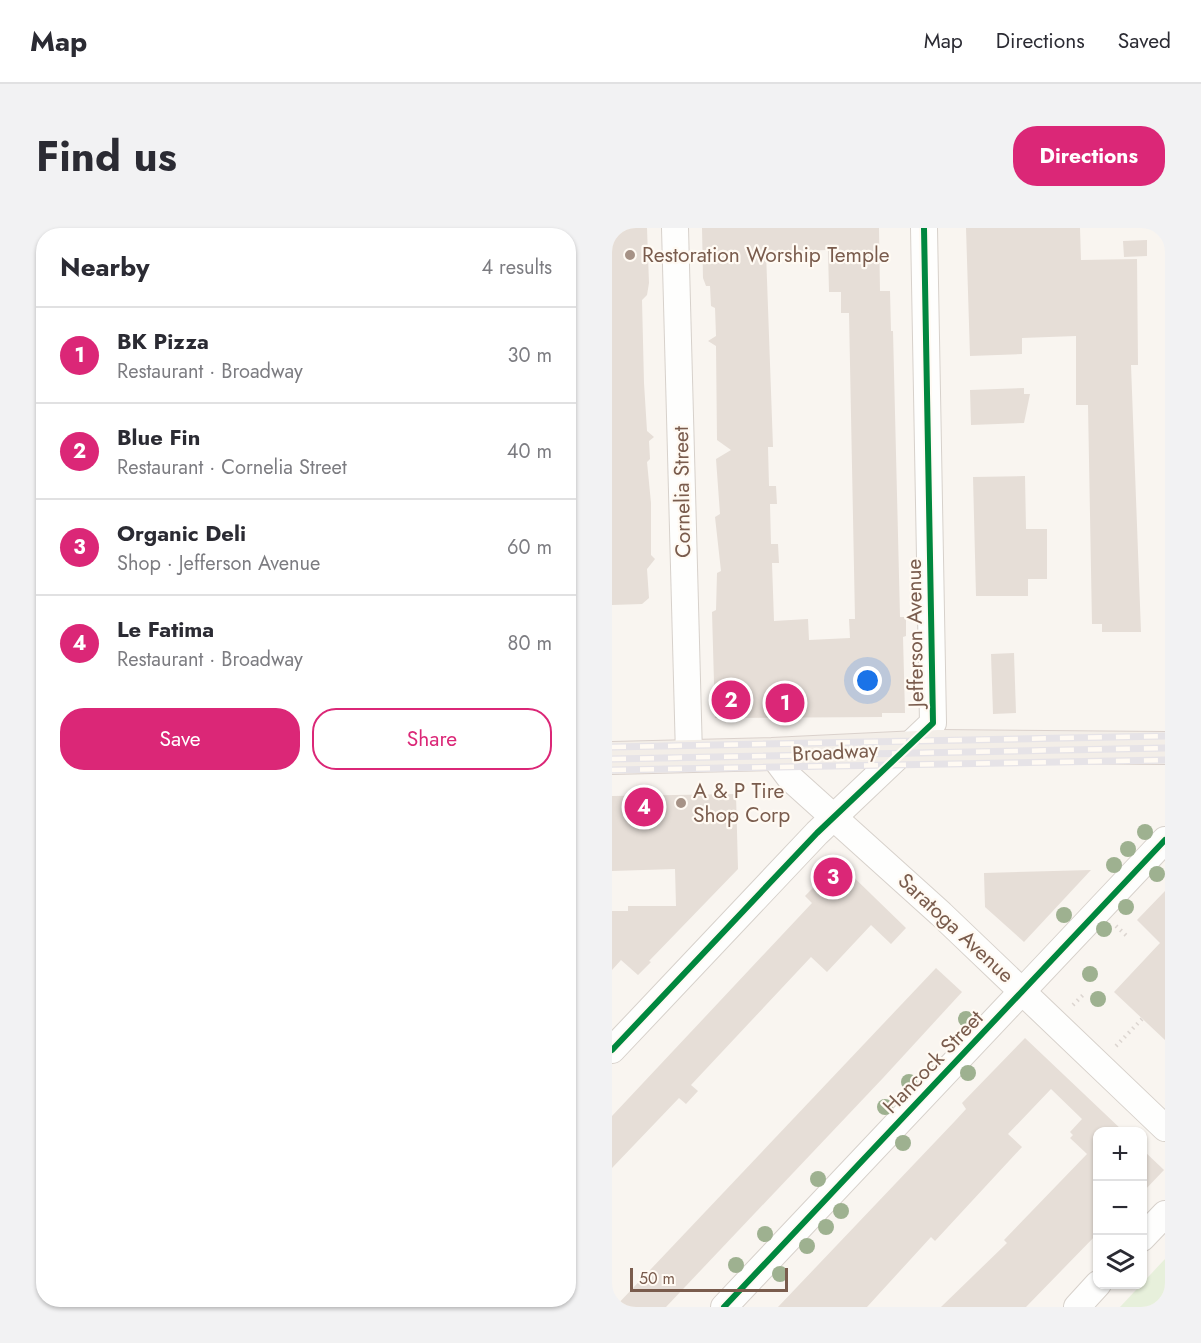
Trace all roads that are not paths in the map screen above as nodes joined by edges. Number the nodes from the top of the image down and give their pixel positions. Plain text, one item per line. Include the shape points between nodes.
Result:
1 (675, 228) edge
2 (924, 228) edge
3 (909, 748) junction
4 (1165, 748) edge
5 (772, 754) junction
6 (689, 755) junction
7 (612, 758) edge
8 (833, 818) junction
9 (1165, 840) edge
10 (1023, 992) junction
11 (612, 1050) edge
12 (1165, 1128) edge
13 (1165, 1214) edge
14 (1146, 1235) edge
15 (1093, 1289) edge
16 (724, 1307) edge
17 (1077, 1307) edge

1 - 6 street, Cornelia Street
2 - 3 street, Jefferson Avenue via 933,723
3 - 4 main road, Broadway
3 - 5 main road, Broadway
3 - 8 street, Jefferson Avenue
5 - 6 main road, Broadway
5 - 8 street, Saratoga Avenue via 790,778
6 - 7 main road, Broadway
8 - 10 street, Saratoga Avenue
8 - 11 street, Jefferson Avenue
9 - 10 street, Hancock Street
10 - 12 street, Saratoga Avenue
10 - 16 street, Hancock Street
13 - 14 street
15 - 17 street

